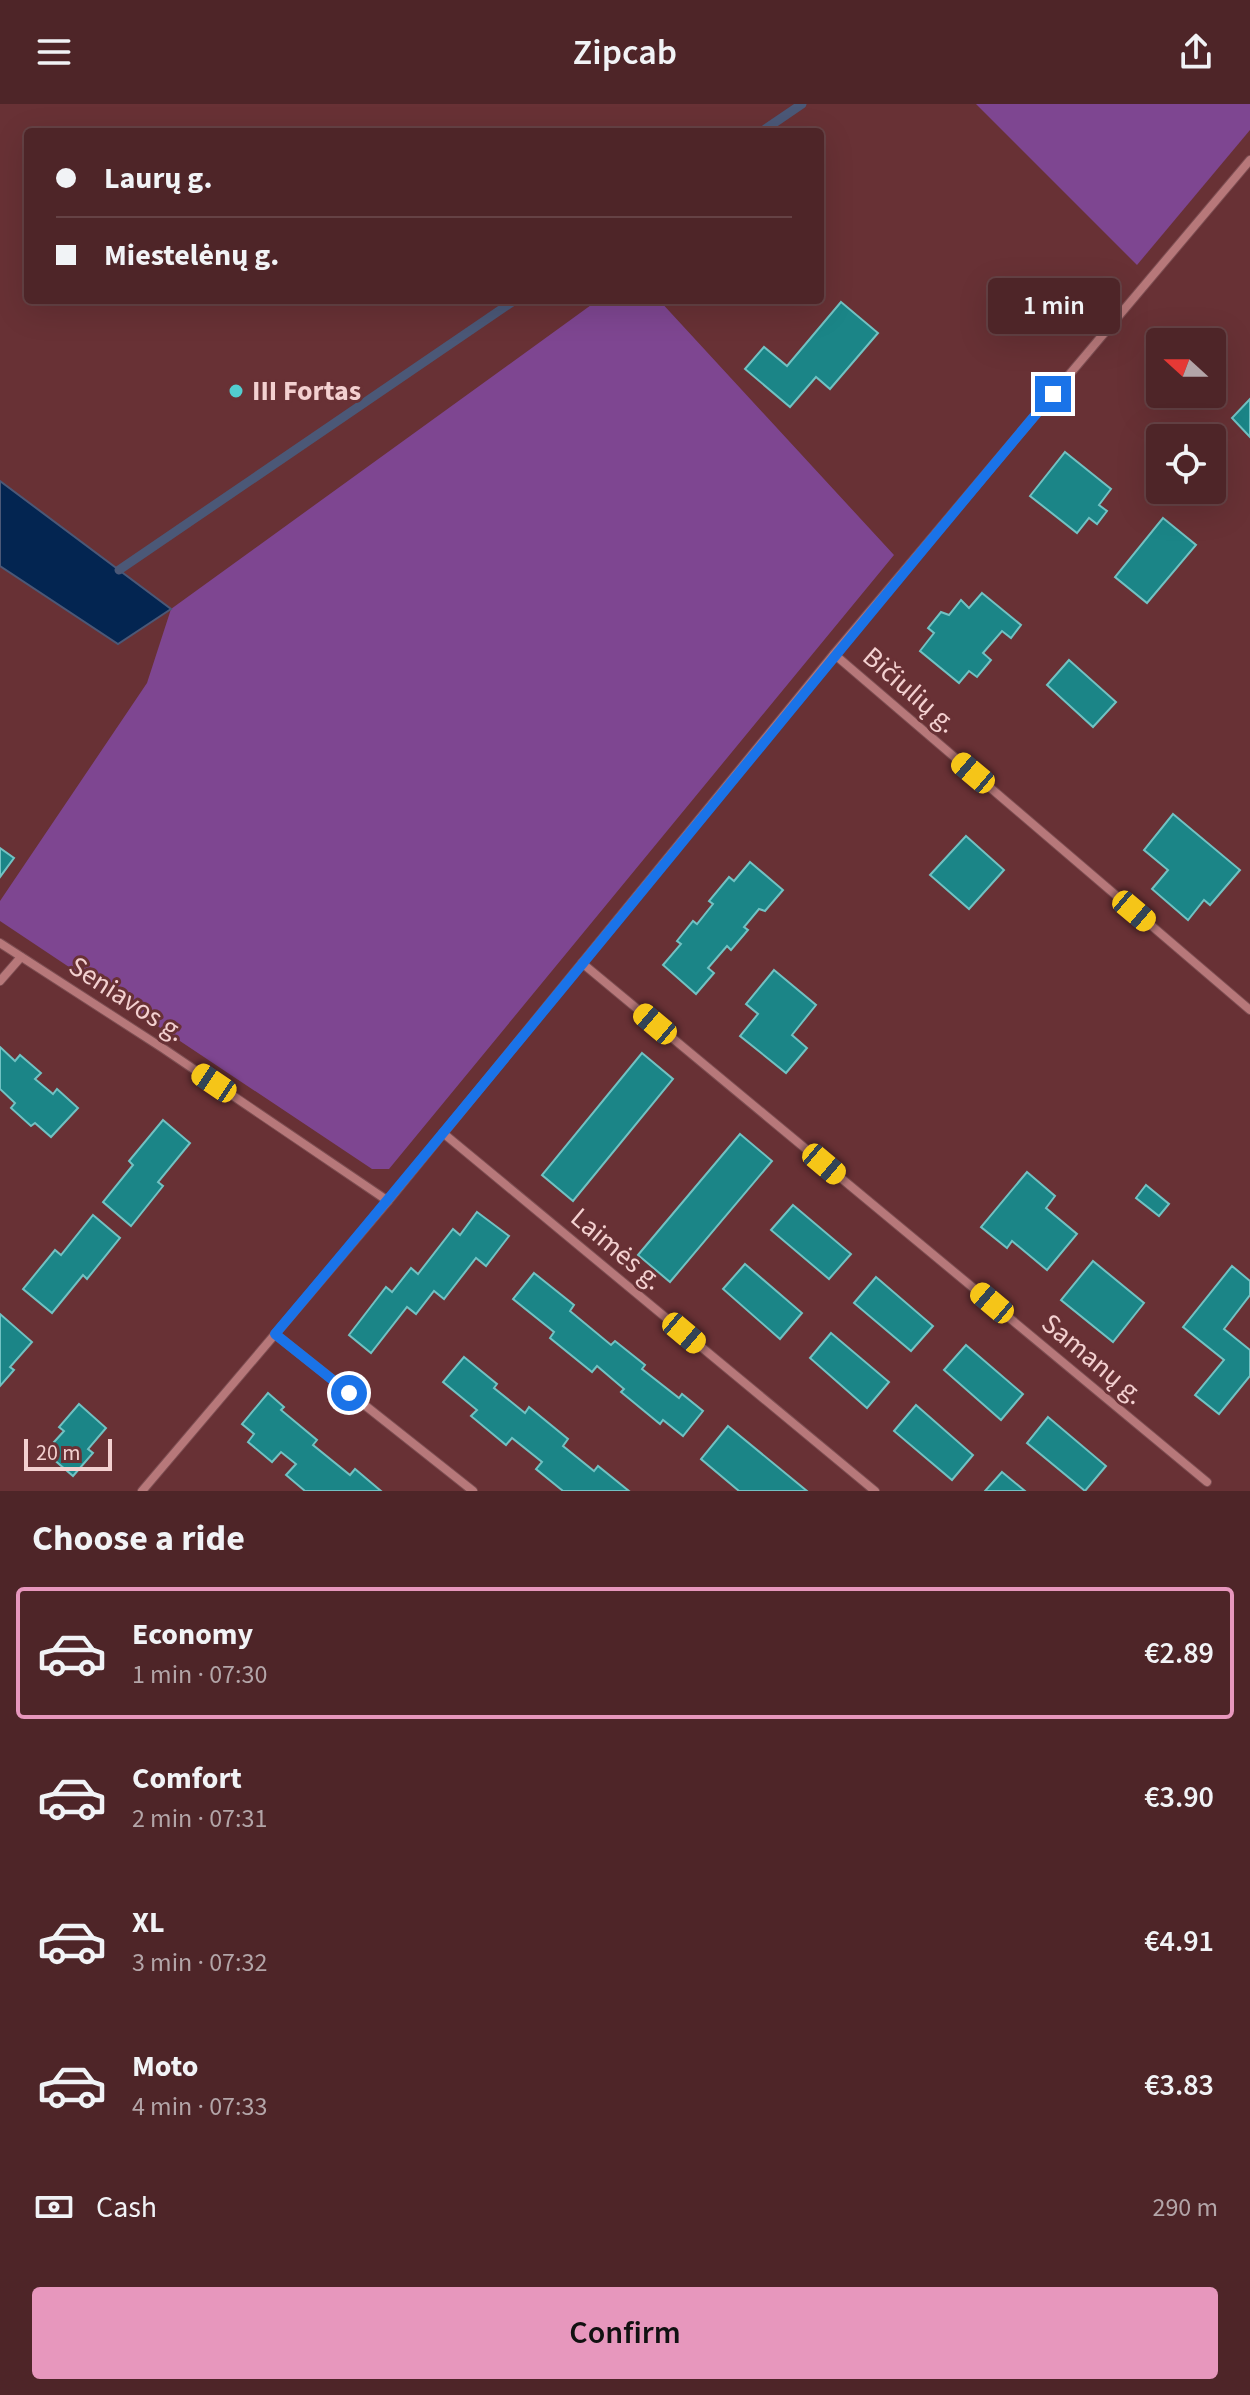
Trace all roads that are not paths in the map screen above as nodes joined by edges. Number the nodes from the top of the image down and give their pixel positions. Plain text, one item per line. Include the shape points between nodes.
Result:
1 (1250, 160) edge
2 (834, 654) junction
3 (0, 943) edge
4 (21, 957) junction
5 (582, 963) junction
6 (0, 981) edge
7 (1250, 1010) edge
8 (443, 1133) junction
9 (388, 1201) junction
10 (275, 1334) junction
11 (1207, 1482) dead end
12 (142, 1491) edge
13 (473, 1491) edge
14 (875, 1491) edge

1 - 2 street
2 - 5 street
2 - 7 street, Bičiulių g.
3 - 4 street, Seniavos g.
4 - 6 street
4 - 9 street, Seniavos g.
5 - 8 street
5 - 11 street, Samanų g.
8 - 9 street
8 - 14 street, Laimės g.
9 - 10 street
10 - 12 street
10 - 13 street

